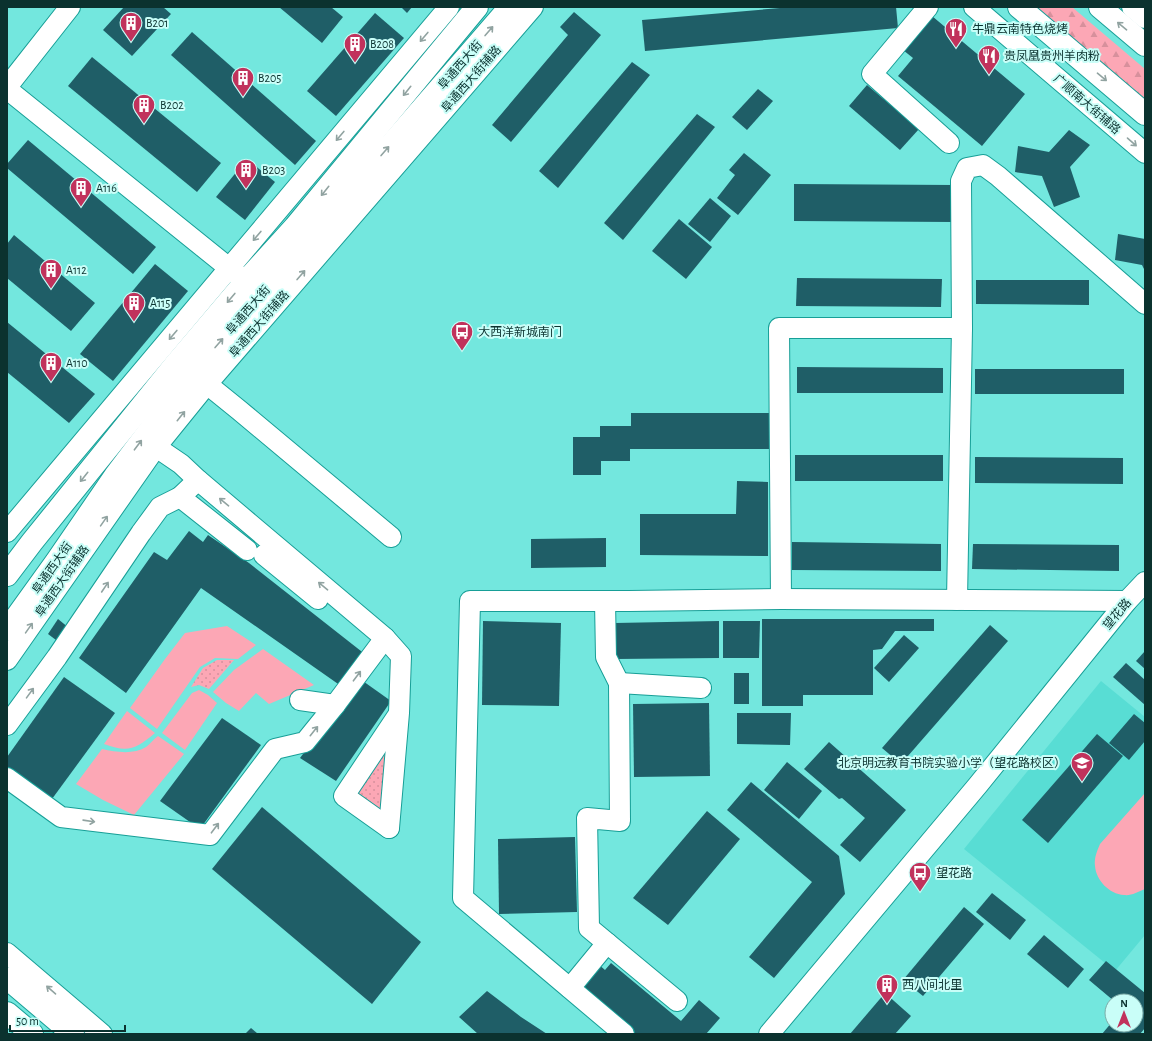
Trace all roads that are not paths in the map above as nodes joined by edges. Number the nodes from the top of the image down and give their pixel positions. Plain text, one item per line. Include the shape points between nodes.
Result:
1 (70, 7) edge
2 (449, 7) edge
3 (477, 7) edge
4 (510, 7) edge
5 (533, 7) edge
6 (928, 7) edge
7 (974, 7) edge
8 (1019, 7) edge
9 (1100, 7) edge
10 (1132, 7) edge
11 (1145, 18) edge
12 (1145, 45) edge
13 (7, 88) edge
14 (1145, 114) edge
15 (948, 143) dead end
16 (1145, 153) edge
17 (237, 275) junction
18 (1145, 304) edge
19 (962, 328) junction
20 (193, 373) junction
21 (156, 447) junction
22 (198, 480) junction
23 (180, 497) junction
24 (7, 532) edge
25 (390, 537) dead end
26 (7, 575) edge
27 (1145, 582) edge
28 (780, 599) junction
29 (957, 600) junction
30 (605, 602) junction
31 (1127, 602) junction
32 (7, 630) edge
33 (382, 643) junction
34 (7, 660) edge
35 (619, 683) junction
36 (701, 688) dead end
37 (300, 700) dead end
38 (335, 705) junction
39 (399, 713) junction
40 (7, 725) edge
41 (7, 778) edge
42 (607, 943) junction
43 (7, 953) edge
44 (7, 978) edge
45 (570, 988) junction
46 (677, 1001) dead end
47 (7, 1013) edge
48 (32, 1034) edge
49 (73, 1034) edge
50 (102, 1034) edge
51 (624, 1034) edge
52 (769, 1034) edge

1 - 13 street
2 -> 17 street
3 -> 17 main road, 阜通西大街 via 295,227
20 -> 4 main road, 阜通西大街
20 -> 5 street, 阜通西大街辅路
6 - 15 street via 872,74
7 -> 16 street, 广顺南大街辅路
8 -> 14 main road
12 -> 9 main road
10 - 11 street
13 - 17 street
17 -> 20 main road, 阜通西大街
17 -> 24 street
18 - 19 street via 983,165 967,168 961,182
19 - 28 street via 779,328
19 - 29 street
21 -> 20 street, 阜通西大街辅路
20 - 25 street
20 -> 26 main road, 阜通西大街 via 32,542
32 -> 20 main road, 阜通西大街 via 115,476
21 - 22 street via 181,464
34 -> 21 street, 阜通西大街辅路
22 - 23 street
33 -> 22 street
23 - 33 street
40 -> 23 street via 160,507
27 - 31 street, 望花路
28 - 29 street
28 - 30 street
29 - 31 street
30 - 35 street via 606,657
30 - 45 street via 470,601 463,898
31 - 52 street, 望花路 via 978,785
38 -> 33 street
33 - 39 street via 401,656
35 - 36 street
35 - 42 street via 620,821 587,818 589,928
37 - 38 street
41 -> 38 street via 55,807 61,817 210,835 275,749 305,742
39 - 39 street via 394,775 389,828 344,796
42 - 45 street
42 - 46 street
50 -> 43 street
44 - 49 main road
45 - 51 street
47 - 48 main road

